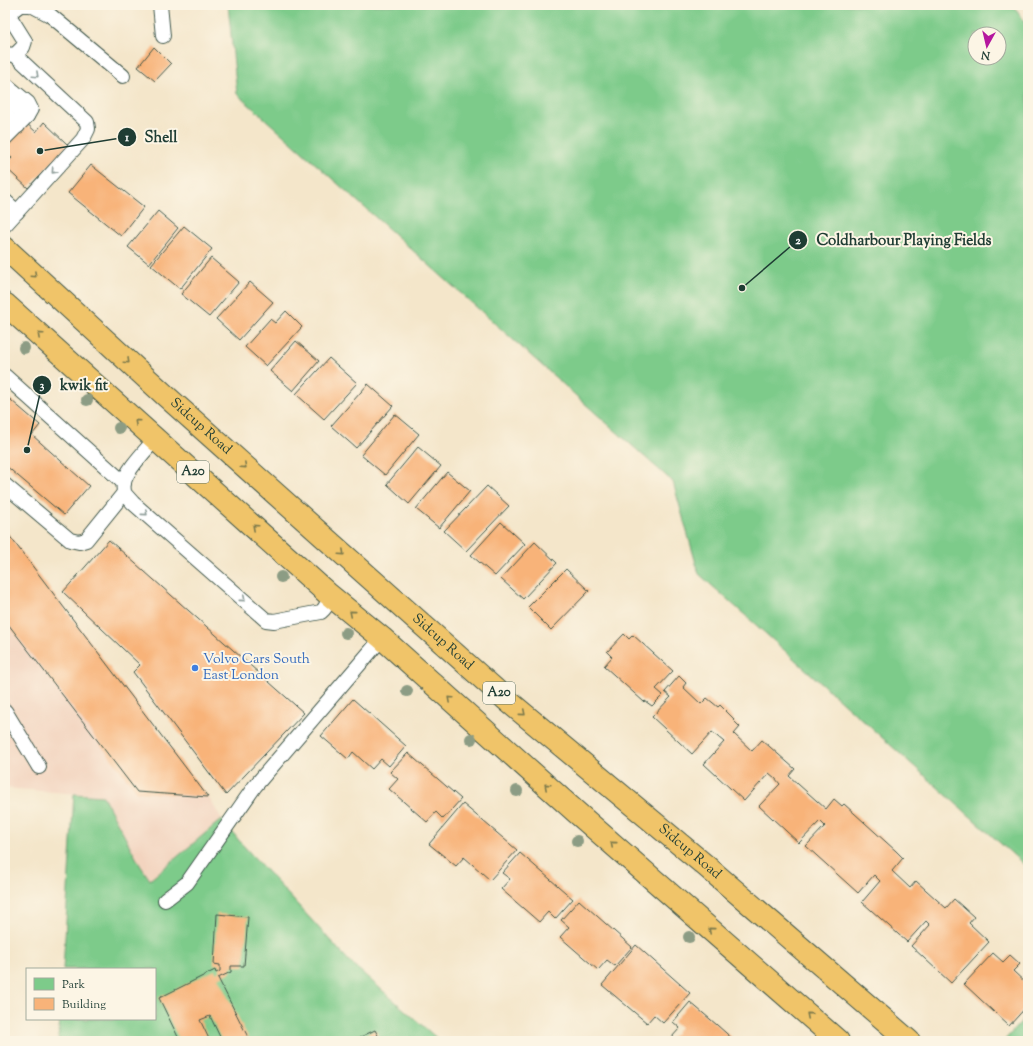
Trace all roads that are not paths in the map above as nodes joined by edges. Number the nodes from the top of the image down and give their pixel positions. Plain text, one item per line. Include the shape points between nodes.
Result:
1 (160, 5) edge
2 (163, 36) dead end
3 (10, 55) edge
4 (123, 76) dead end
5 (5, 84) edge
6 (5, 98) edge
7 (5, 115) edge
8 (13, 129) edge
9 (5, 201) edge
10 (17, 212) junction
11 (5, 225) edge
12 (5, 248) edge
13 (5, 304) edge
14 (5, 376) edge
15 (156, 438) junction
16 (5, 485) edge
17 (124, 488) junction
18 (327, 592) junction
19 (382, 638) junction
20 (5, 711) edge
21 (39, 767) dead end
22 (165, 900) dead end
23 (838, 1041) edge
24 (909, 1041) edge

1 - 2 lane
3 - 4 lane via 23,47 25,41 10,17 12,10 20,5 31,5 50,15
3 -> 10 lane via 86,122 88,129 83,139
5 - 8 lane via 28,103 31,109
6 - 8 lane
7 - 8 lane
9 - 10 lane
10 - 11 lane
12 -> 24 highway, Sidcup Road / A20 via 167,397 508,701 706,866
15 -> 13 highway, A20
14 - 17 lane
15 - 17 lane via 130,470
18 -> 15 highway, A20
16 - 17 lane via 70,540 79,542 86,540
17 -> 18 lane via 133,503 266,620 274,621 321,612 328,601
19 -> 18 highway, A20
19 - 22 lane via 255,786 187,883
23 -> 19 highway, A20
20 - 21 lane

